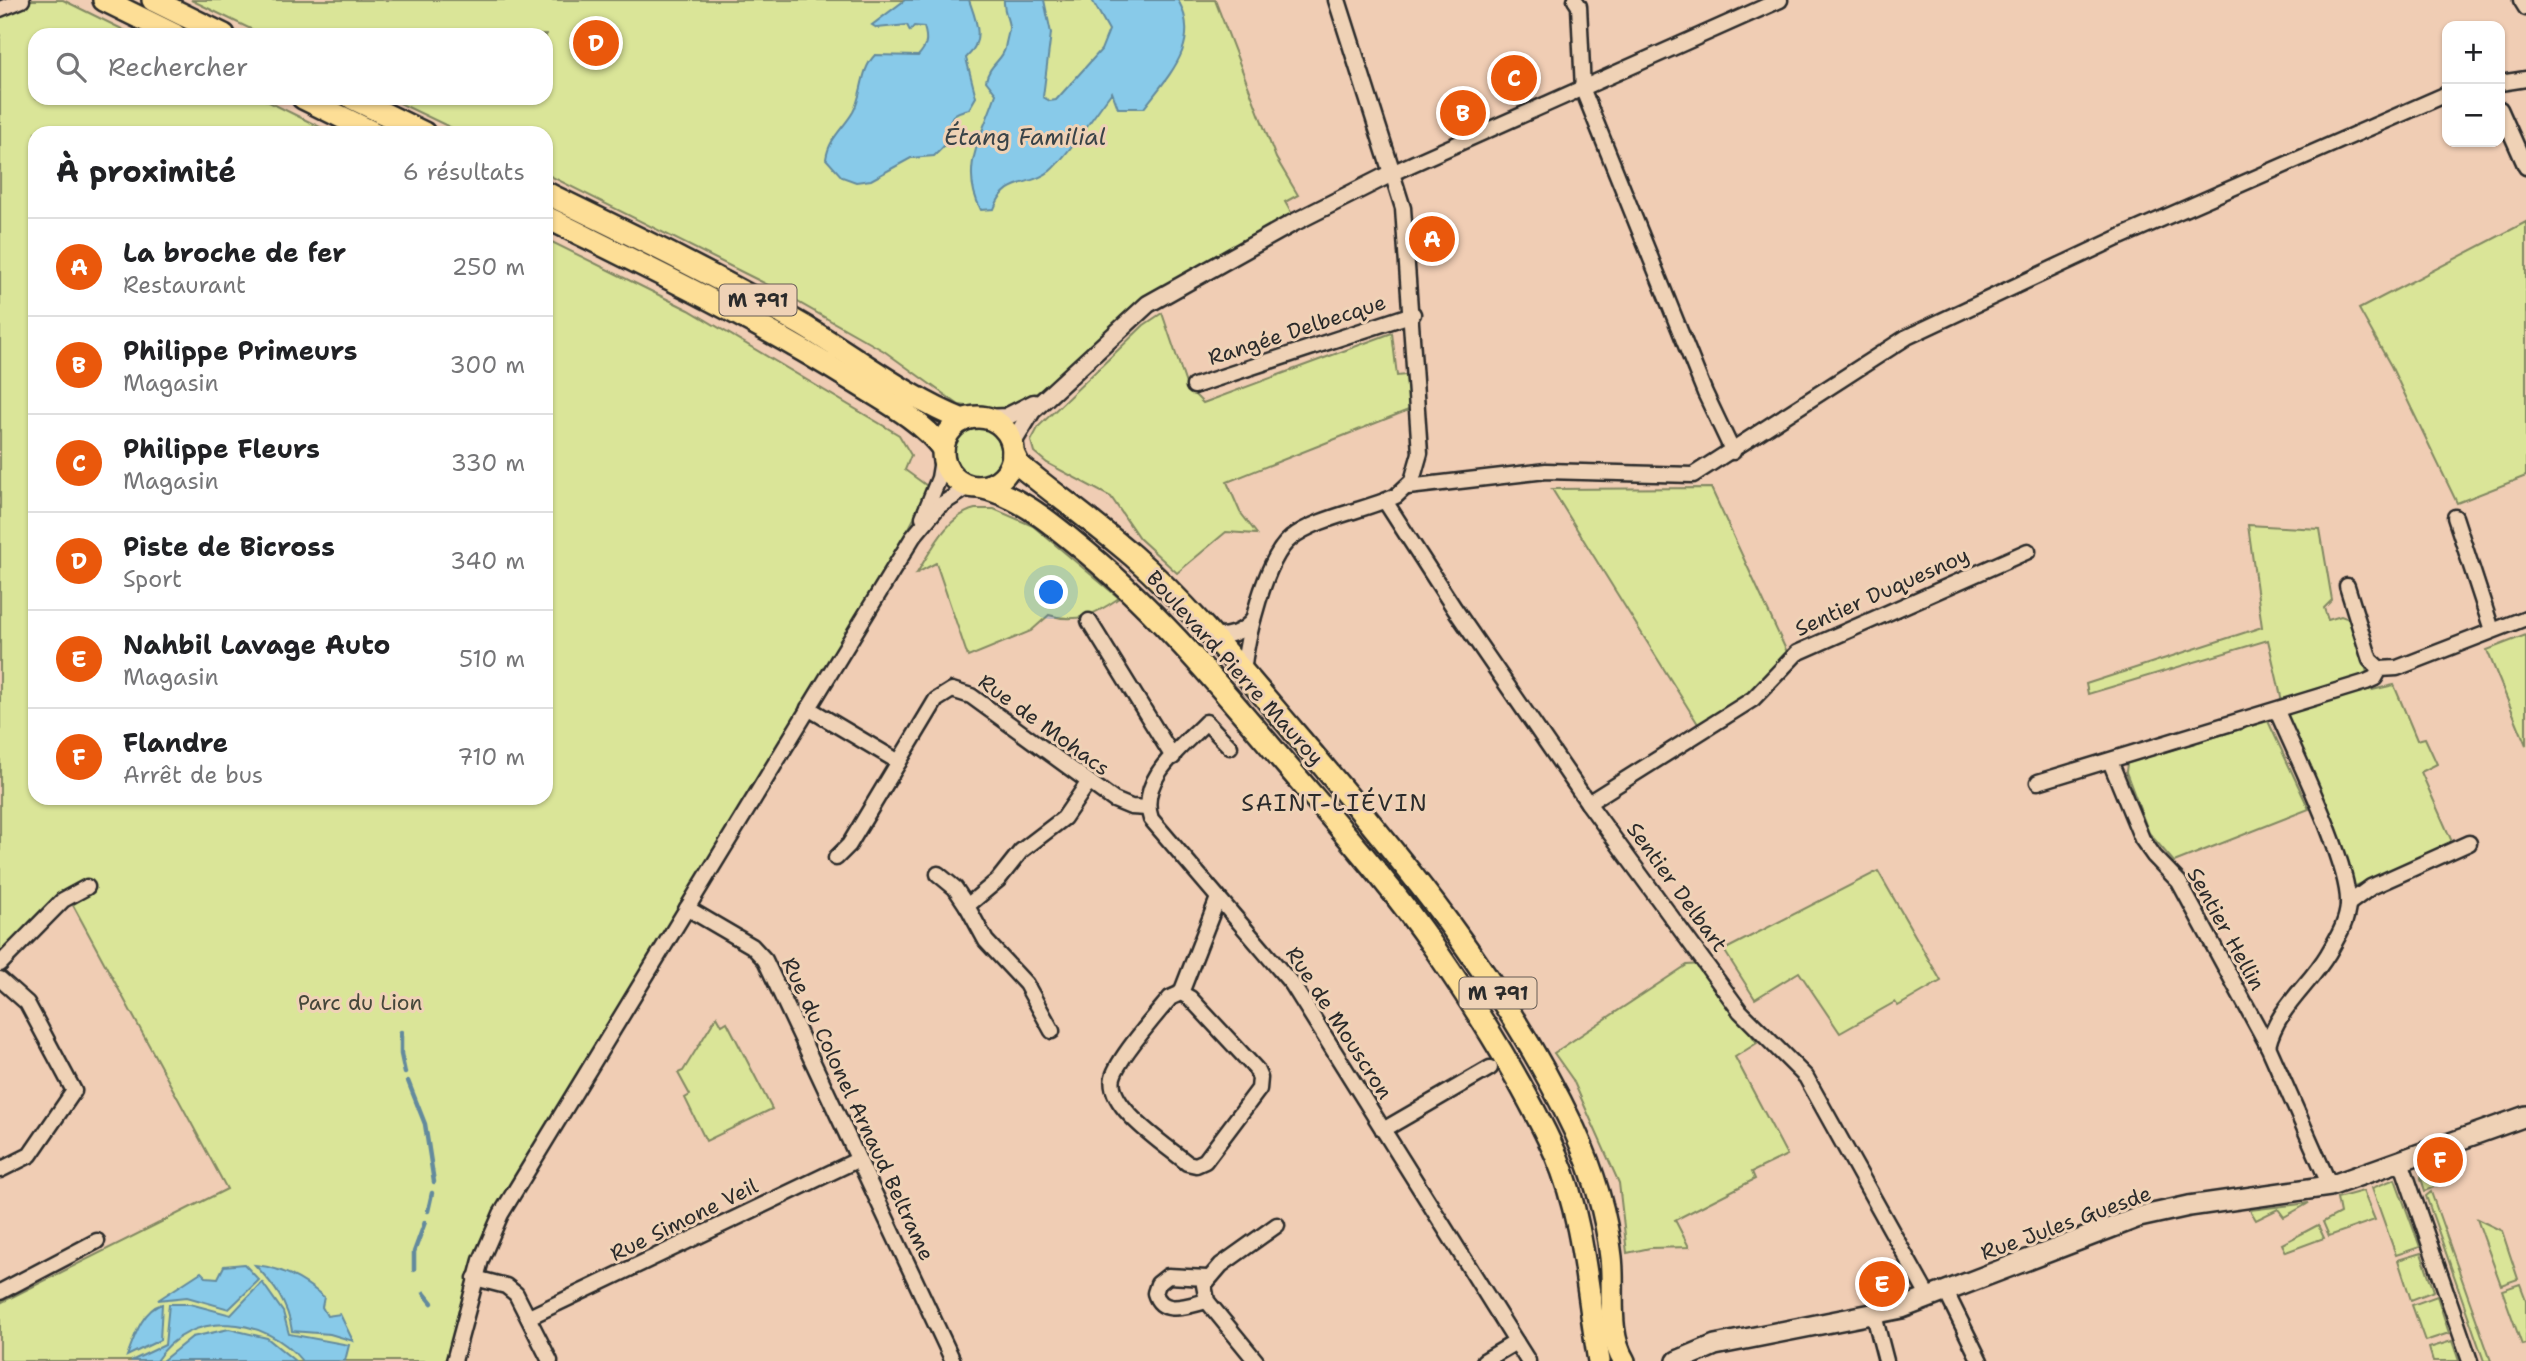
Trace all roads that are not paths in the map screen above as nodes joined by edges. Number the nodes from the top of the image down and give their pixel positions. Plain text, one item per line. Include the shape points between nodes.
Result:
1 (104, 0) edge
2 (152, 0) edge
3 (1337, 0) edge
4 (1575, 0) edge
5 (1780, 0) edge
6 (2521, 0) edge
7 (2526, 8) edge
8 (161, 28) edge
9 (210, 28) edge
10 (2526, 79) edge
11 (2505, 82) edge
12 (1583, 90) junction
13 (2442, 96) edge
14 (317, 105) edge
15 (366, 105) edge
16 (2505, 120) edge
17 (360, 126) edge
18 (410, 126) edge
19 (2526, 167) edge
20 (1392, 173) junction
21 (553, 196) edge
22 (553, 220) edge
23 (1413, 313) junction
24 (1194, 386) dead end
25 (1055, 387) junction
26 (974, 419) junction
27 (1012, 449) junction
28 (943, 452) junction
29 (1733, 452) junction
30 (974, 487) junction
31 (1408, 487) junction
32 (1385, 501) junction
33 (2455, 517) dead end
34 (913, 537) junction
35 (2028, 551) dead end
36 (2347, 586) dead end
37 (2526, 618) edge
38 (1254, 619) junction
39 (1089, 621) dead end
40 (2492, 630) junction
41 (1212, 636) junction
42 (2380, 669) junction
43 (1243, 673) junction
44 (808, 708) junction
45 (2277, 710) junction
46 (1230, 747) dead end
47 (1173, 757) junction
48 (2110, 761) junction
49 (899, 762) junction
50 (2038, 782) dead end
51 (1088, 783) junction
52 (1588, 803) junction
53 (1148, 808) junction
54 (2469, 843) dead end
55 (836, 858) dead end
56 (938, 874) dead end
57 (87, 887) dead end
58 (1218, 898) junction
59 (2348, 904) junction
60 (967, 906) junction
61 (687, 908) junction
62 (0, 964) edge
63 (0, 979) edge
64 (1181, 993) junction
65 (1052, 1031) dead end
66 (2268, 1046) junction
67 (1490, 1068) dead end
68 (2526, 1116) edge
69 (1383, 1130) junction
70 (857, 1160) junction
71 (2401, 1161) junction
72 (0, 1170) edge
73 (2330, 1186) junction
74 (1277, 1225) dead end
75 (97, 1241) dead end
76 (1207, 1278) junction
77 (475, 1279) junction
78 (0, 1292) edge
79 (1938, 1295) junction
80 (1207, 1301) junction
81 (1874, 1315) junction
82 (529, 1317) junction
83 (1743, 1341) junction
84 (1516, 1342) junction
85 (454, 1361) edge
86 (550, 1361) edge
87 (953, 1361) edge
88 (1256, 1361) edge
89 (1483, 1361) edge
90 (1528, 1361) edge
91 (1599, 1361) edge
92 (1624, 1361) edge
93 (1677, 1361) edge
94 (1701, 1361) edge
95 (1886, 1361) edge
96 (1980, 1361) edge
97 (2470, 1361) edge

1 - 8 main road
2 - 9 main road
3 - 20 street
4 - 12 street
5 - 12 street
6 - 7 street
10 - 11 street
12 - 20 street
12 - 29 street
13 - 29 street via 2120,237 1907,337
14 - 17 main road
15 - 18 main road
16 - 19 street
20 - 23 street via 1402,196
20 - 25 street via 1147,304
21 - 26 main road, M 791 via 736,288 941,410
22 - 28 main road, M 791 via 789,342 884,401 933,437
23 - 24 street, Rangée Delbecque
23 - 31 street via 1420,453
25 - 26 street via 1013,414
25 - 27 street via 1025,419
26 - 27 main road via 1002,427
26 - 28 main road via 948,434
27 - 30 main road via 1003,477
27 - 41 main road, Boulevard Pierre Mauroy / M 791 via 1020,465 1132,556
28 - 30 main road via 952,477
28 - 34 street via 936,486
29 - 31 street via 1685,477 1546,471
30 - 34 street via 939,506
30 - 91 main road, Boulevard Pierre Mauroy / M 791 via 1008,496 1049,523 1138,598 1243,714 1425,934 1499,1048 1560,1166 1578,1227
31 - 32 street
32 - 38 street via 1307,529 1286,542
32 - 52 street, Sentier Delbart
33 - 40 street
34 - 44 street
35 - 52 street, Sentier Duquesnoy via 1797,653 1753,699
36 - 42 street via 2370,660
37 - 40 street
38 - 41 street via 1235,634
38 - 43 street
39 - 47 street
40 - 42 street via 2397,668
41 - 43 main road, Boulevard Pierre Mauroy / M 791
42 - 45 street via 2366,682
43 - 92 main road, Boulevard Pierre Mauroy / M 791 via 1437,905 1538,1060 1580,1142 1599,1196 1611,1255 1615,1334
44 - 49 street
44 - 61 street
45 - 48 street
45 - 59 street, Sentier Hellin via 2334,850
46 - 47 street via 1206,722
47 - 53 street via 1154,780
48 - 50 street
48 - 66 street, Sentier Hellin via 2142,839 2179,882
49 - 51 street, Rue de Mohacs via 936,700 946,691 958,690
49 - 55 street, Rue de Mohacs via 849,845
51 - 53 street, Rue de Mohacs via 1123,805
51 - 60 street via 1058,824 1021,850 998,880
52 - 79 street, Sentier Delbart via 1749,1023 1807,1077
53 - 58 street, Rue de Mouscron via 1157,829
54 - 59 street via 2371,887
56 - 60 street
57 - 62 street via 63,901
58 - 64 street
58 - 69 street, Rue de Mouscron via 1293,984
59 - 66 street, Sentier Hellin via 2338,937 2318,970 2279,1016
60 - 65 street via 986,941 1026,984
61 - 70 street, Rue du Colonel Arnaud Beltrame via 752,946 765,960
61 - 77 street via 492,1232
63 - 72 street via 27,1003 74,1091 30,1155
64 - 64 street via 1170,998 1124,1057 1112,1084 1121,1107 1196,1166 1205,1161 1259,1089 1260,1079 1200,1008
66 - 73 street, Sentier Hellin
67 - 69 street
68 - 71 main road, Rue Jules Guesde
69 - 84 street, Rue de Mouscron
70 - 82 street, Rue Simone Veil
70 - 87 street, Rue du Colonel Arnaud Beltrame
71 - 73 main road, Rue Jules Guesde
71 - 97 street
73 - 79 main road, Rue Jules Guesde via 2139,1217
74 - 76 street
75 - 78 street
76 - 80 street via 1203,1289
76 - 80 street via 1168,1276 1155,1293 1168,1308
77 - 82 street via 512,1290
77 - 85 street
79 - 81 main road, Rue Jules Guesde
79 - 96 street, Sentier Delbart
80 - 88 street
81 - 83 main road, Rue Jules Guesde
81 - 95 street
82 - 86 street
83 - 93 main road, Rue Jules Guesde via 1706,1348
83 - 94 main road, Rue Jules Guesde
84 - 89 street
84 - 90 street, Rue de Mouscron

